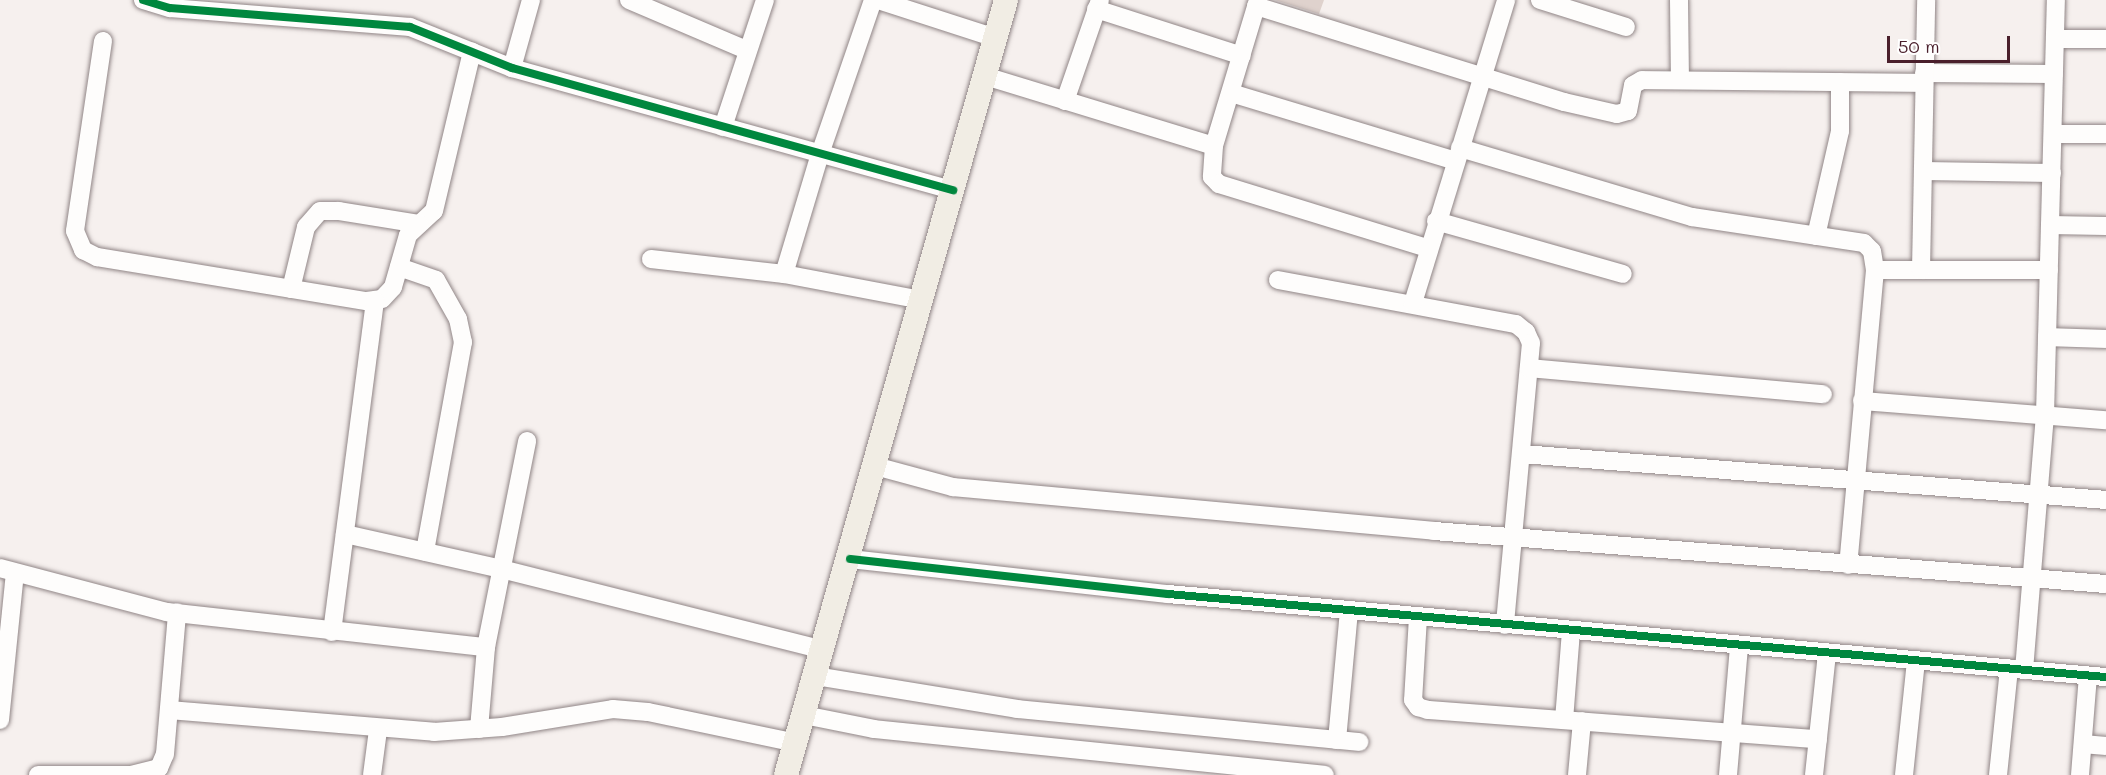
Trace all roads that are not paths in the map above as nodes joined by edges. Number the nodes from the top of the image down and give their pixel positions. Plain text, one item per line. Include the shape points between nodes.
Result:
1 (143, 0) edge
2 (531, 0) edge
3 (629, 0) edge
4 (765, 0) edge
5 (873, 0) edge
6 (878, 0) edge
7 (1006, 0) edge
8 (1506, 0) edge
9 (1540, 0) edge
10 (1679, 0) edge
11 (1926, 0) edge
12 (2056, 0) edge
13 (1257, 3) edge
14 (1098, 5) edge
15 (1626, 27) dead end
16 (996, 38) junction
17 (2055, 39) junction
18 (2106, 39) edge
19 (103, 41) dead end
20 (472, 51) junction
21 (746, 51) junction
22 (1242, 56) junction
23 (512, 68) junction
24 (2054, 74) junction
25 (985, 76) junction
26 (1485, 76) junction
27 (1924, 78) junction
28 (1680, 80) junction
29 (1840, 82) junction
30 (1231, 93) junction
31 (1065, 101) junction
32 (723, 127) junction
33 (2053, 134) junction
34 (2106, 134) edge
35 (1214, 146) junction
36 (820, 154) junction
37 (1458, 155) junction
38 (1923, 171) junction
39 (2052, 173) junction
40 (953, 190) junction
41 (1436, 221) junction
42 (419, 224) junction
43 (2050, 225) junction
44 (2106, 226) edge
45 (1816, 236) junction
46 (1427, 248) junction
47 (651, 259) dead end
48 (399, 267) junction
49 (1875, 270) junction
50 (1921, 270) junction
51 (2049, 270) junction
52 (784, 274) junction
53 (1623, 274) dead end
54 (1278, 280) dead end
55 (291, 289) junction
56 (922, 300) junction
57 (375, 301) junction
58 (1413, 303) junction
59 (2047, 337) junction
60 (2106, 339) edge
61 (1529, 368) junction
62 (1823, 394) dead end
63 (1862, 401) junction
64 (2045, 415) junction
65 (2106, 420) edge
66 (527, 441) dead end
67 (1522, 454) junction
68 (875, 466) junction
69 (1855, 482) junction
70 (2039, 494) junction
71 (2106, 500) edge
72 (345, 534) junction
73 (1513, 537) junction
74 (425, 552) junction
75 (850, 559) junction
76 (1848, 565) junction
77 (501, 569) junction
78 (7, 570) edge
79 (2032, 578) junction
80 (2106, 584) edge
81 (1349, 611) junction
82 (177, 613) junction
83 (1418, 617) junction
84 (1505, 625) junction
85 (1571, 631) junction
86 (332, 632) junction
87 (486, 646) junction
88 (1739, 646) junction
89 (823, 650) junction
90 (1827, 654) junction
91 (1916, 661) junction
92 (2016, 669) junction
93 (816, 676) junction
94 (2097, 676) edge
95 (1340, 706) junction
96 (169, 710) junction
97 (804, 715) junction
98 (0, 720) edge
99 (1573, 720) junction
100 (479, 729) junction
101 (378, 730) junction
102 (1732, 732) junction
103 (1318, 738) junction
104 (1818, 739) junction
105 (1337, 740) junction
106 (1359, 742) dead end
107 (796, 743) junction
108 (2083, 744) junction
109 (2106, 746) edge
110 (154, 774) edge
111 (38, 775) edge
112 (372, 775) edge
113 (786, 775) edge
114 (1325, 775) edge
115 (1577, 775) edge
116 (1728, 775) edge
117 (1814, 775) edge
118 (1905, 775) edge
119 (1998, 775) edge
120 (2080, 775) edge

1 - 20 street via 170,8 388,23 410,27
2 - 23 street
3 - 21 street
4 - 21 street
5 - 36 street
6 - 16 street
7 - 16 main road
8 - 26 street
9 - 15 street
10 - 28 street
11 - 27 street
12 - 17 street
13 - 22 street
13 - 26 street
14 - 22 street
14 - 31 street
16 - 25 main road
17 - 18 street
17 - 24 street
19 - 55 street via 75,231 83,250 97,257
20 - 23 street
20 - 42 street via 434,212
21 - 32 street
22 - 30 street
23 - 32 street
24 - 27 street
24 - 33 street
25 - 31 street
25 - 40 main road
26 - 28 street via 1617,114 1628,111 1636,81
26 - 37 street
27 - 29 street
27 - 38 street
28 - 29 street
29 - 45 street via 1840,131
30 - 35 street
30 - 37 street
31 - 35 street
32 - 36 street
33 - 34 street
33 - 39 street
35 - 46 street via 1209,166 1219,184
36 - 40 street
36 - 52 street
37 - 41 street
37 - 45 street via 1692,217
38 - 39 street
38 - 50 street
39 - 43 street
40 - 56 main road
41 - 46 street
41 - 53 street
42 - 48 street via 408,235
42 - 55 street via 339,211 320,212 306,227
43 - 44 street
43 - 51 street
45 - 49 street via 1864,243 1872,251
46 - 58 street
47 - 52 street
48 - 57 street via 393,287
48 - 74 street via 436,280 462,334 462,356
49 - 50 street
49 - 63 street
50 - 51 street
51 - 59 street
52 - 56 street
54 - 58 street
55 - 57 street
56 - 68 main road
57 - 72 street
58 - 61 street via 1515,324 1526,332 1531,343
59 - 60 street
59 - 64 street
61 - 62 street
61 - 67 street
63 - 64 street
63 - 69 street
64 - 65 street
64 - 70 street
66 - 77 street
67 - 69 street
67 - 73 street
68 - 73 street via 953,487
68 - 75 main road
69 - 70 street
69 - 76 street
70 - 71 street
70 - 79 street
72 - 74 street
72 - 86 street
73 - 76 street
73 - 84 street
74 - 77 street
75 - 81 street
75 - 89 main road
76 - 79 street
77 - 87 street
77 - 89 street
78 - 82 street
78 - 98 street
79 - 80 street
79 - 92 street
81 - 83 street
81 - 95 street
82 - 86 street
82 - 96 street
83 - 84 street
83 - 99 street via 1413,690 1418,707
84 - 85 street
85 - 88 street
85 - 99 street
86 - 87 street
87 - 100 street
88 - 90 street
88 - 102 street
89 - 93 main road
90 - 91 street
90 - 104 street
91 - 92 street
91 - 118 street
92 - 94 street
92 - 119 street
93 - 97 main road
93 - 103 street via 1017,709
94 - 108 street
95 - 103 street
95 - 105 street
96 - 101 street
96 - 110 street via 163,762
97 - 107 main road
97 - 114 street via 909,733
99 - 102 street
99 - 115 street
100 - 101 street
100 - 107 street via 613,709 648,712
101 - 112 street
102 - 104 street
102 - 116 street
103 - 105 street
104 - 117 street
105 - 106 street
107 - 113 main road
108 - 109 street
108 - 120 street
110 - 111 street

